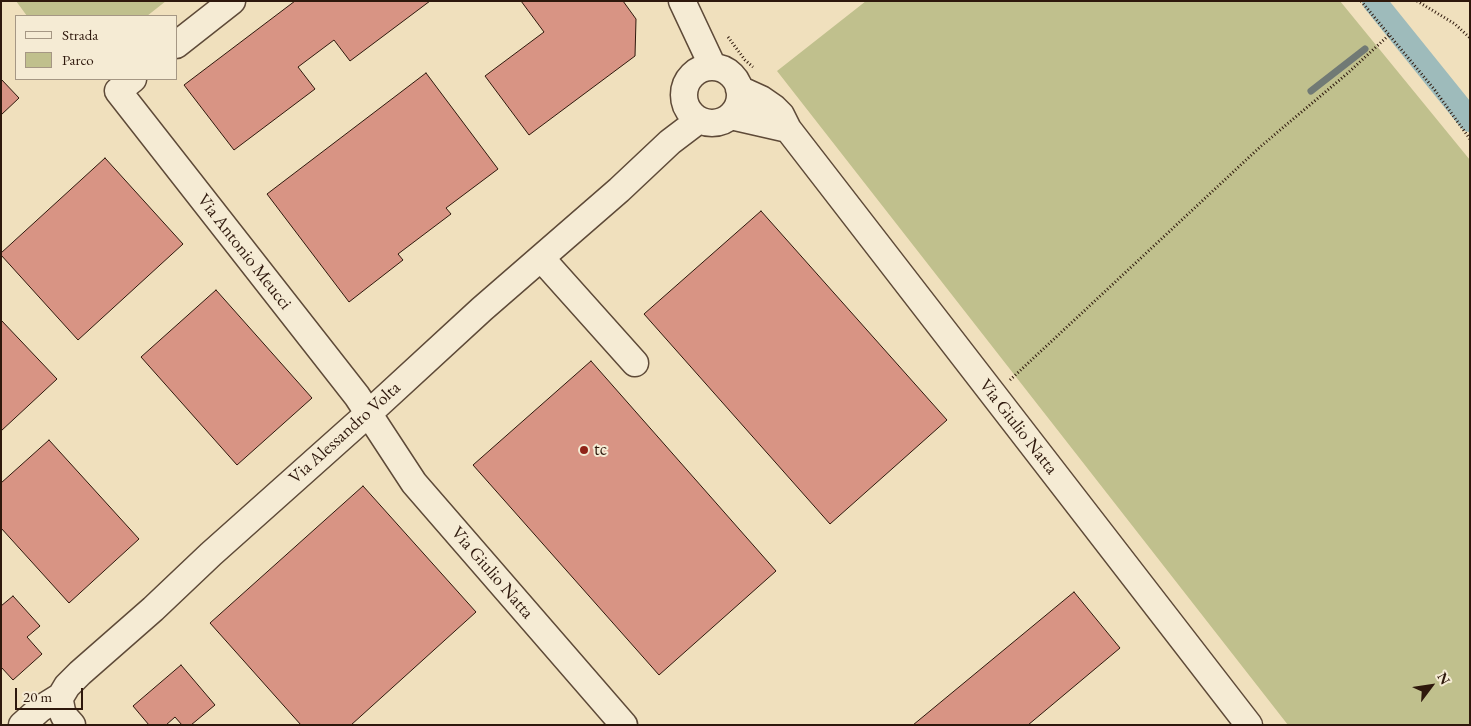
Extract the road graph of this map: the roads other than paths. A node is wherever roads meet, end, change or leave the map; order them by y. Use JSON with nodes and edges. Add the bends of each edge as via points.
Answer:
{"nodes":[{"id":1,"x":232,"y":1,"type":"edge"},
{"id":2,"x":686,"y":9,"type":"edge"},
{"id":3,"x":178,"y":43,"type":"edge"},
{"id":4,"x":706,"y":69,"type":"junction"},
{"id":5,"x":125,"y":85,"type":"edge"},
{"id":6,"x":739,"y":89,"type":"junction"},
{"id":7,"x":692,"y":110,"type":"junction"},
{"id":8,"x":731,"y":116,"type":"junction"},
{"id":9,"x":788,"y":129,"type":"junction"},
{"id":10,"x":541,"y":258,"type":"junction"},
{"id":11,"x":635,"y":363,"type":"dead end"},
{"id":12,"x":369,"y":413,"type":"junction"},
{"id":13,"x":61,"y":696,"type":"junction"},
{"id":14,"x":22,"y":725,"type":"edge"},
{"id":15,"x":72,"y":725,"type":"edge"},
{"id":16,"x":624,"y":725,"type":"edge"},
{"id":17,"x":1249,"y":725,"type":"edge"}],
"edges":[{"from":1,"to":3,"type":"street"},
{"from":2,"to":4,"type":"street"},
{"from":4,"to":6,"type":"street","via":[[726,71]]},
{"from":4,"to":7,"type":"street","via":[[690,78],[685,86],[683,95]]},
{"from":5,"to":12,"type":"street","name":"Via Antonio Meucci"},
{"from":6,"to":8,"type":"street","via":[[740,99]]},
{"from":6,"to":9,"type":"street","name":"Via Giulio Natta","via":[[774,108]]},
{"from":7,"to":8,"type":"street","via":[[711,124]]},
{"from":7,"to":10,"type":"street","name":"Via Alessandro Volta","via":[[670,142]]},
{"from":8,"to":9,"type":"street"},
{"from":9,"to":17,"type":"street","name":"Via Giulio Natta"},
{"from":10,"to":11,"type":"street"},
{"from":10,"to":12,"type":"street","name":"Via Alessandro Volta"},
{"from":12,"to":13,"type":"street","name":"Via Alessandro Volta","via":[[80,672]]},
{"from":12,"to":16,"type":"street","name":"Via Giulio Natta","via":[[414,483]]},
{"from":13,"to":14,"type":"street","name":"Via Alessandro Volta"},
{"from":13,"to":15,"type":"street","via":[[62,711]]}]}
